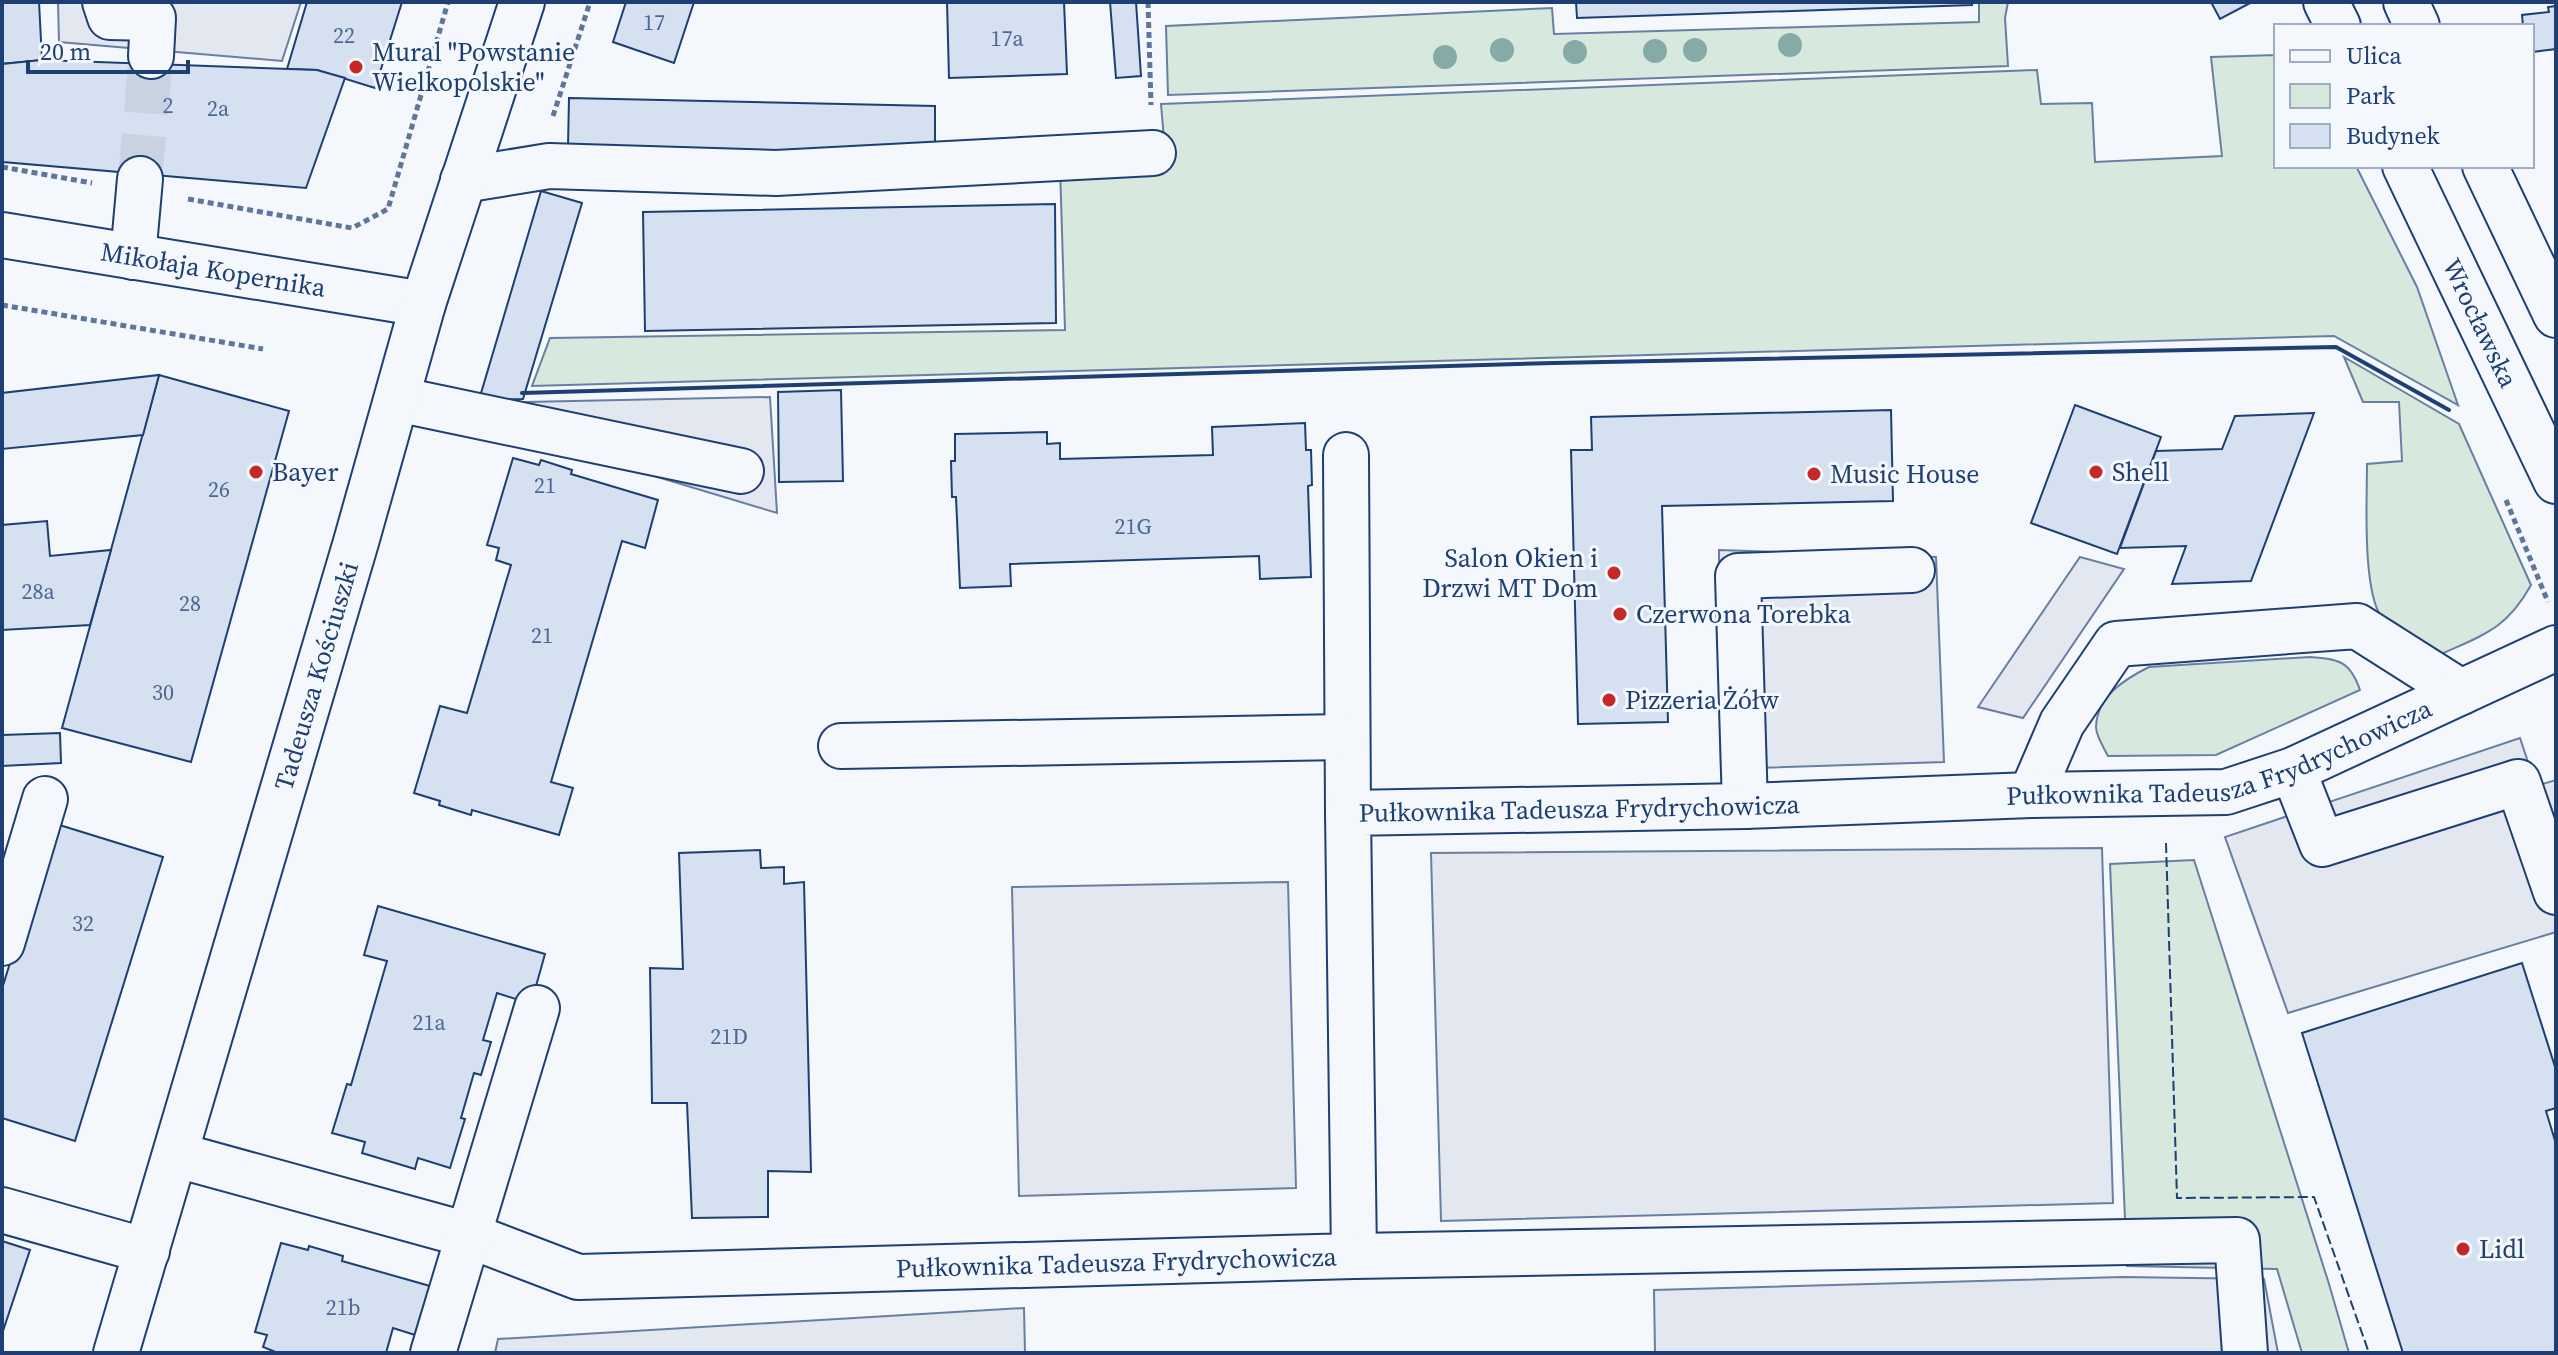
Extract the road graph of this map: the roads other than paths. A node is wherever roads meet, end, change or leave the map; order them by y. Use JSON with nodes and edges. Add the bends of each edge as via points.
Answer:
{"nodes":[{"id":1,"x":105,"y":2,"type":"edge"},
{"id":2,"x":522,"y":2,"type":"edge"},
{"id":3,"x":2326,"y":2,"type":"edge"},
{"id":4,"x":2406,"y":2,"type":"edge"},
{"id":5,"x":2337,"y":24,"type":"edge"},
{"id":6,"x":2416,"y":24,"type":"edge"},
{"id":7,"x":151,"y":56,"type":"tunnel mouth"},
{"id":8,"x":1153,"y":153,"type":"road end"},
{"id":9,"x":2406,"y":168,"type":"edge"},
{"id":10,"x":2486,"y":168,"type":"edge"},
{"id":11,"x":140,"y":179,"type":"tunnel mouth"},
{"id":12,"x":463,"y":180,"type":"junction"},
{"id":13,"x":2,"y":235,"type":"edge"},
{"id":14,"x":133,"y":257,"type":"junction"},
{"id":15,"x":423,"y":304,"type":"junction"},
{"id":16,"x":2556,"y":315,"type":"edge"},
{"id":17,"x":397,"y":399,"type":"junction"},
{"id":18,"x":1346,"y":455,"type":"dead end"},
{"id":19,"x":741,"y":471,"type":"dead end"},
{"id":20,"x":2556,"y":481,"type":"edge"},
{"id":21,"x":1912,"y":570,"type":"dead end"},
{"id":22,"x":2556,"y":648,"type":"edge"},
{"id":23,"x":2461,"y":692,"type":"junction"},
{"id":24,"x":1346,"y":737,"type":"junction"},
{"id":25,"x":841,"y":746,"type":"dead end"},
{"id":26,"x":2293,"y":770,"type":"junction"},
{"id":27,"x":2031,"y":795,"type":"junction"},
{"id":28,"x":45,"y":799,"type":"dead end"},
{"id":29,"x":1745,"y":806,"type":"junction"},
{"id":30,"x":1348,"y":813,"type":"junction"},
{"id":31,"x":2556,"y":892,"type":"edge"},
{"id":32,"x":2,"y":943,"type":"edge"},
{"id":33,"x":537,"y":1008,"type":"dead end"},
{"id":34,"x":177,"y":1155,"type":"junction"},
{"id":35,"x":2,"y":1210,"type":"edge"},
{"id":36,"x":468,"y":1235,"type":"junction"},
{"id":37,"x":147,"y":1251,"type":"junction"},
{"id":38,"x":1354,"y":1256,"type":"junction"},
{"id":39,"x":116,"y":1353,"type":"edge"},
{"id":40,"x":433,"y":1353,"type":"edge"},
{"id":41,"x":2245,"y":1353,"type":"edge"}],
"edges":[{"from":1,"to":7,"type":"street","via":[[110,17],[153,18]]},
{"from":2,"to":12,"type":"street","name":"Tadeusza Kościuszki"},
{"from":3,"to":5,"type":"street"},
{"from":4,"to":6,"type":"street"},
{"from":8,"to":12,"type":"street","via":[[776,173],[549,166]]},
{"from":9,"to":20,"type":"street","name":"Wrocławska"},
{"from":10,"to":16,"type":"street"},
{"from":11,"to":14,"type":"street"},
{"from":12,"to":15,"type":"street","name":"Tadeusza Kościuszki"},
{"from":13,"to":14,"type":"street","name":"Mikołaja Kopernika"},
{"from":14,"to":15,"type":"street","name":"Mikołaja Kopernika"},
{"from":15,"to":17,"type":"street","name":"Tadeusza Kościuszki"},
{"from":17,"to":19,"type":"street"},
{"from":17,"to":34,"type":"street","name":"Tadeusza Kościuszki"},
{"from":18,"to":24,"type":"street"},
{"from":21,"to":29,"type":"street","via":[[1738,576]]},
{"from":22,"to":23,"type":"street","name":"Pułkownika Tadeusza Frydrychowicza"},
{"from":23,"to":26,"type":"street","name":"Pułkownika Tadeusza Frydrychowicza"},
{"from":23,"to":27,"type":"street","via":[[2357,626],[2116,644],[2062,723]]},
{"from":24,"to":25,"type":"street"},
{"from":24,"to":30,"type":"street"},
{"from":26,"to":27,"type":"street","name":"Pułkownika Tadeusza Frydrychowicza","via":[[2226,792]]},
{"from":26,"to":31,"type":"street","via":[[2322,844],[2518,782]]},
{"from":27,"to":29,"type":"street","name":"Pułkownika Tadeusza Frydrychowicza"},
{"from":28,"to":32,"type":"street"},
{"from":29,"to":30,"type":"street","name":"Pułkownika Tadeusza Frydrychowicza"},
{"from":30,"to":38,"type":"street","name":"Pułkownika Tadeusza Frydrychowicza"},
{"from":33,"to":36,"type":"street"},
{"from":34,"to":36,"type":"street","name":"Pułkownika Tadeusza Frydrychowicza"},
{"from":34,"to":37,"type":"street","name":"Tadeusza Kościuszki"},
{"from":35,"to":37,"type":"street"},
{"from":36,"to":38,"type":"street","name":"Pułkownika Tadeusza Frydrychowicza","via":[[578,1277]]},
{"from":36,"to":40,"type":"street"},
{"from":37,"to":39,"type":"street","name":"Tadeusza Kościuszki"},
{"from":38,"to":41,"type":"street","via":[[2237,1240]]}]}
